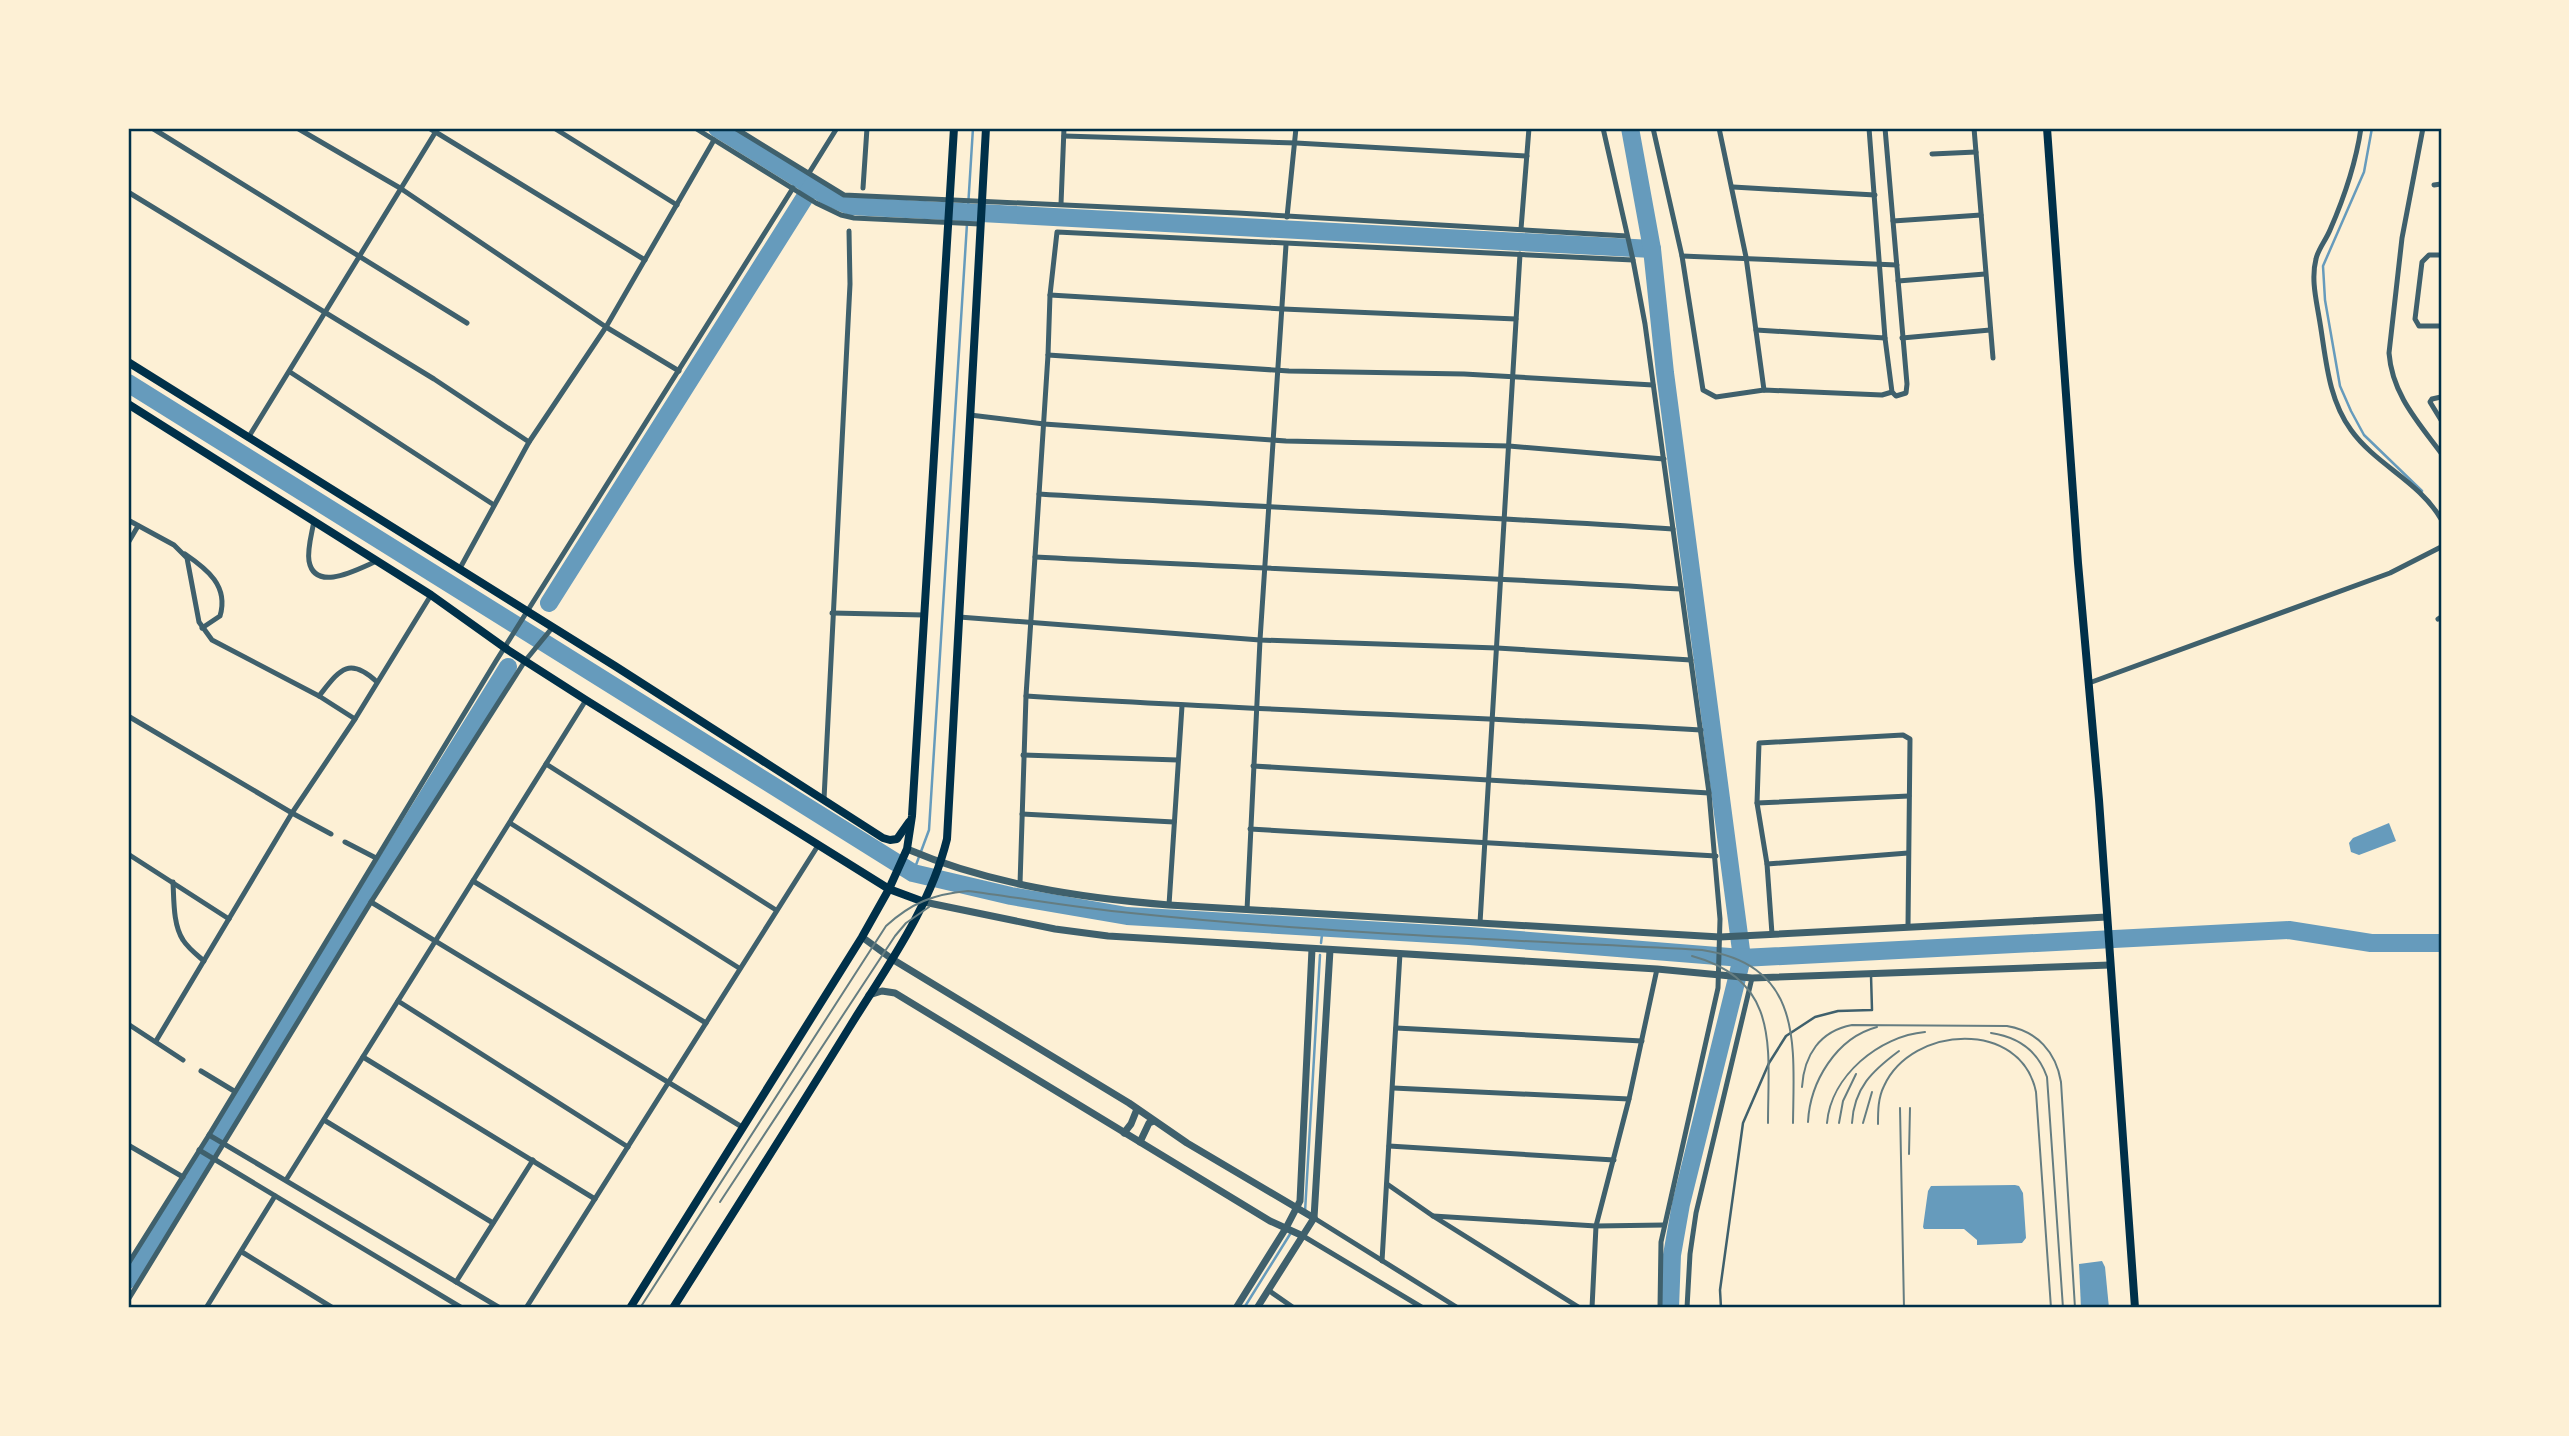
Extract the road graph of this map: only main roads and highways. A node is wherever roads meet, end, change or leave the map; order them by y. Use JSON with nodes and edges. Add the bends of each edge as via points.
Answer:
{"nodes":[{"id":1,"x":954,"y":128,"type":"edge"},
{"id":2,"x":986,"y":128,"type":"edge"},
{"id":3,"x":2047,"y":128,"type":"edge"},
{"id":4,"x":128,"y":362,"type":"edge"},
{"id":5,"x":128,"y":404,"type":"edge"},
{"id":6,"x":912,"y":816,"type":"junction"},
{"id":7,"x":889,"y":889,"type":"junction"},
{"id":8,"x":924,"y":902,"type":"junction"},
{"id":9,"x":630,"y":1308,"type":"edge"},
{"id":10,"x":673,"y":1308,"type":"edge"},
{"id":11,"x":2134,"y":1308,"type":"edge"}],
"edges":[{"from":1,"to":6,"type":"main road"},
{"from":2,"to":8,"type":"main road","via":[[947,839]]},
{"from":3,"to":11,"type":"main road"},
{"from":4,"to":6,"type":"main road","via":[[890,840],[897,839]]},
{"from":5,"to":7,"type":"main road","via":[[431,595],[586,701]]},
{"from":6,"to":7,"type":"main road","via":[[910,851]]},
{"from":7,"to":8,"type":"main road"},
{"from":7,"to":9,"type":"main road"},
{"from":8,"to":10,"type":"main road"}]}
